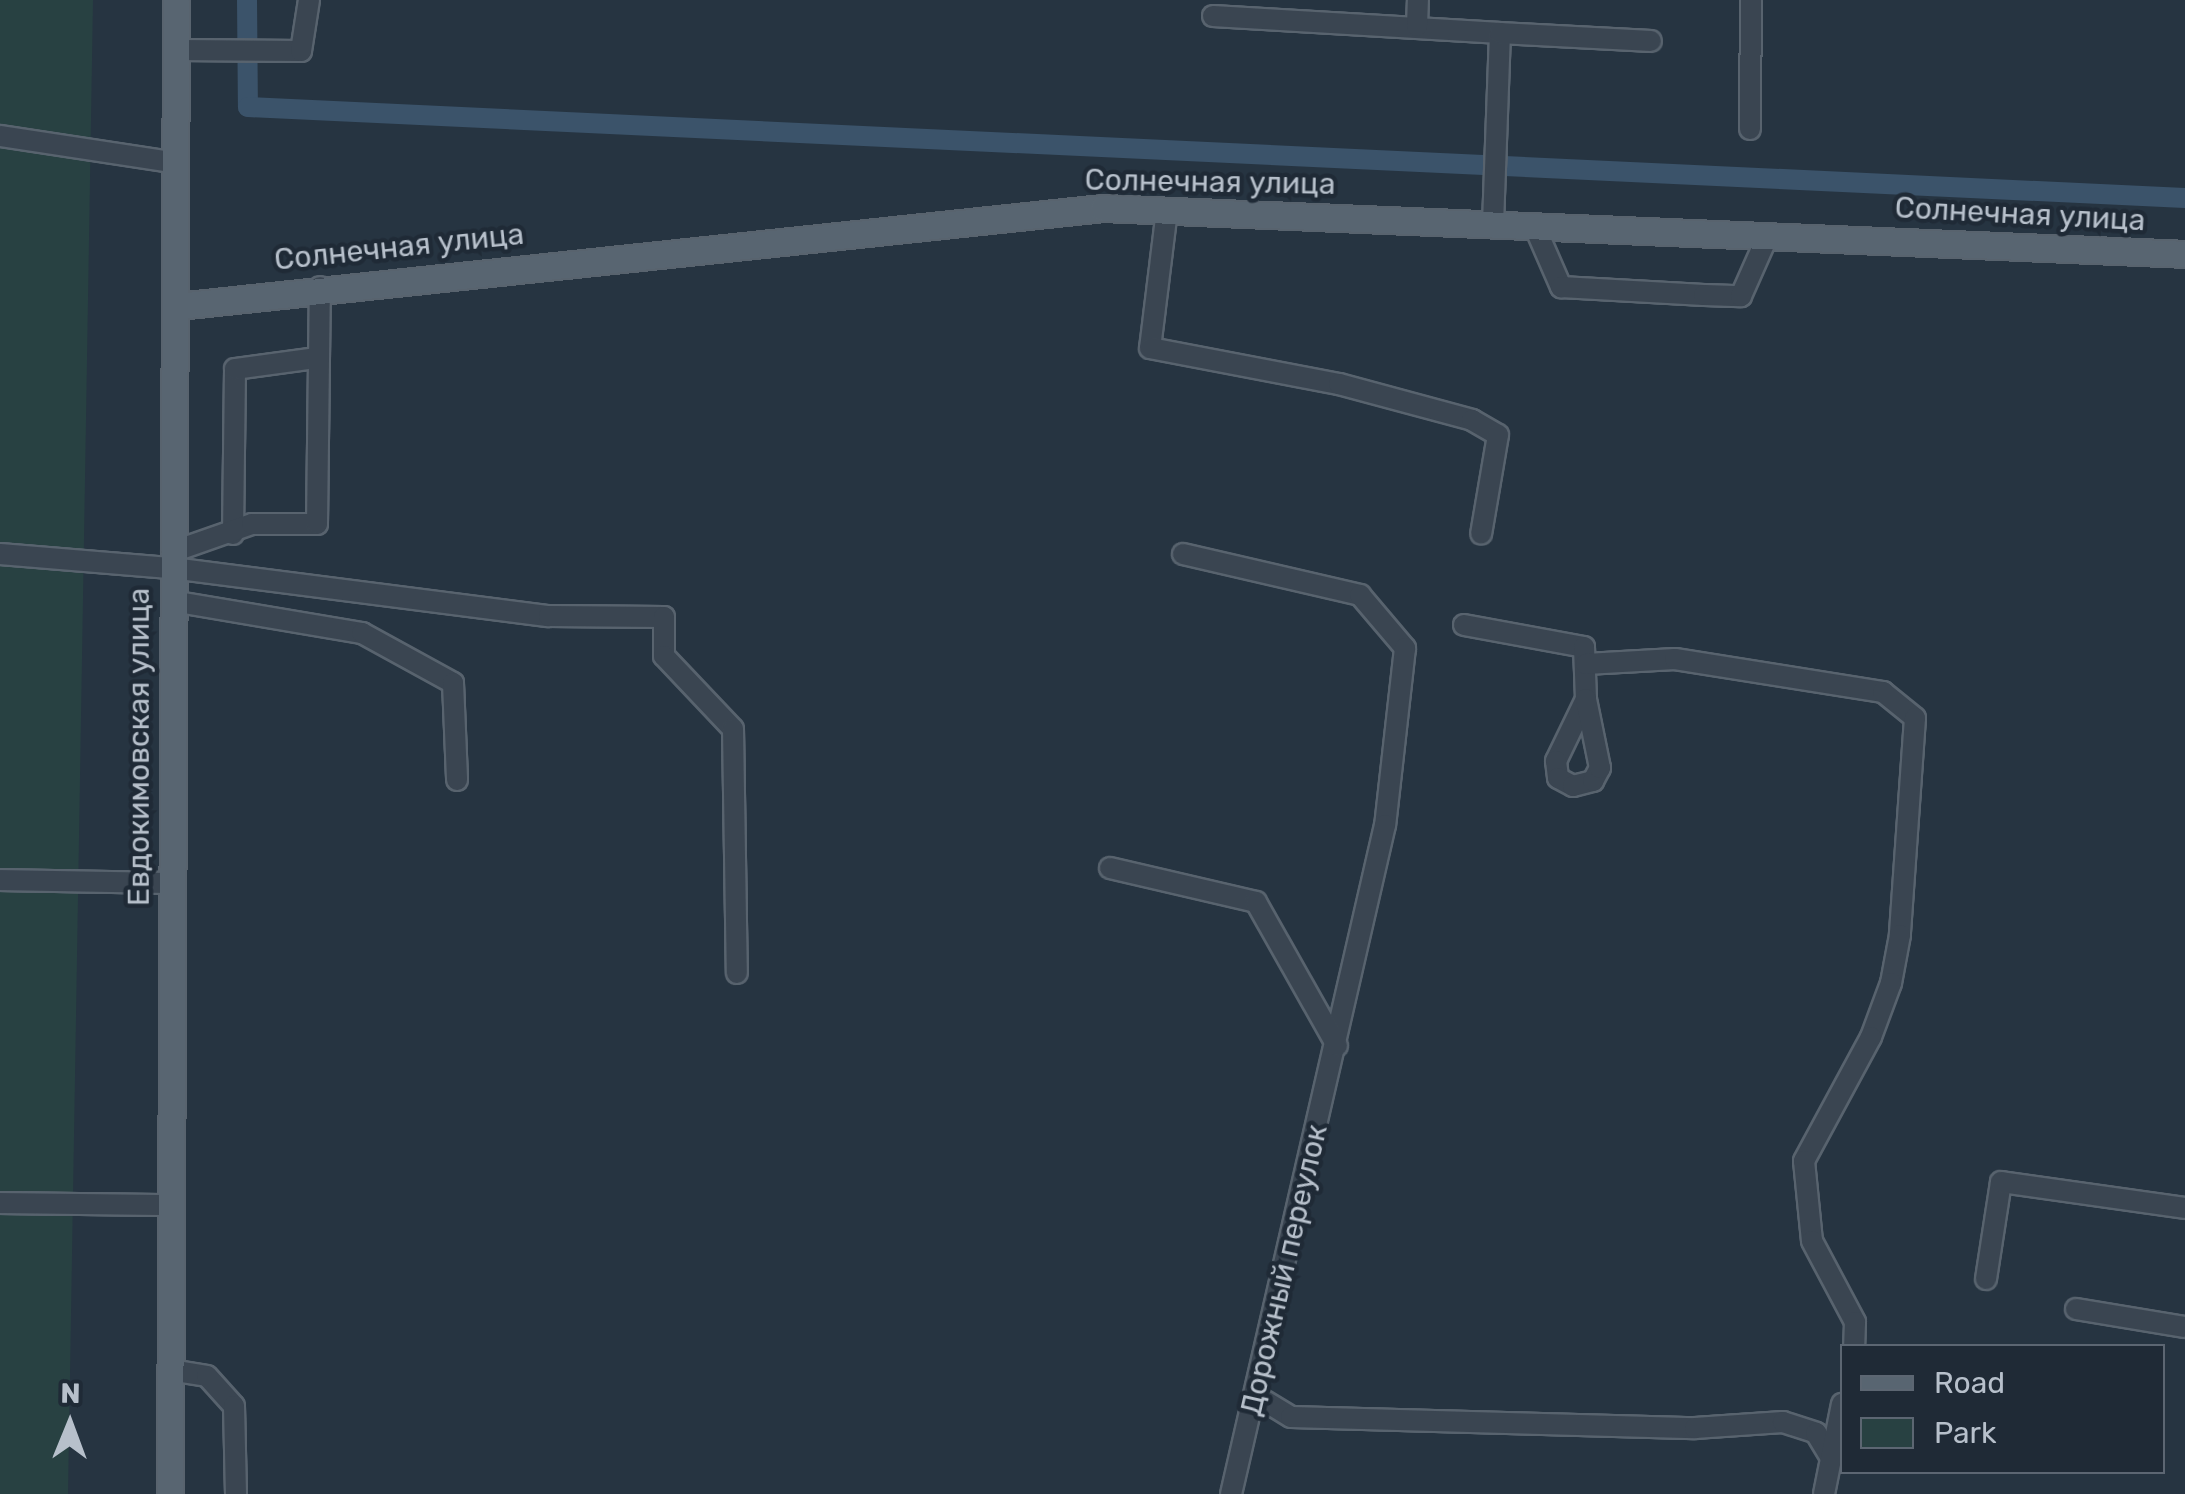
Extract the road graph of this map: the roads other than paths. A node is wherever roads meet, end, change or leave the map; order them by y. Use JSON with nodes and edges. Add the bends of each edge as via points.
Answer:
{"nodes":[{"id":1,"x":176,"y":0,"type":"edge"},
{"id":2,"x":309,"y":0,"type":"edge"},
{"id":3,"x":1418,"y":0,"type":"edge"},
{"id":4,"x":1751,"y":0,"type":"edge"},
{"id":5,"x":1214,"y":16,"type":"dead end"},
{"id":6,"x":1417,"y":26,"type":"junction"},
{"id":7,"x":1500,"y":33,"type":"junction"},
{"id":8,"x":1652,"y":40,"type":"dead end"},
{"id":9,"x":176,"y":50,"type":"junction"},
{"id":10,"x":1750,"y":129,"type":"dead end"},
{"id":11,"x":0,"y":136,"type":"edge"},
{"id":12,"x":172,"y":162,"type":"junction"},
{"id":13,"x":1167,"y":210,"type":"junction"},
{"id":14,"x":1494,"y":214,"type":"junction"},
{"id":15,"x":1534,"y":225,"type":"junction"},
{"id":16,"x":1768,"y":235,"type":"junction"},
{"id":17,"x":2185,"y":254,"type":"edge"},
{"id":18,"x":320,"y":287,"type":"junction"},
{"id":19,"x":178,"y":306,"type":"junction"},
{"id":20,"x":316,"y":358,"type":"junction"},
{"id":21,"x":232,"y":534,"type":"junction"},
{"id":22,"x":1481,"y":534,"type":"dead end"},
{"id":23,"x":0,"y":554,"type":"edge"},
{"id":24,"x":1183,"y":554,"type":"dead end"},
{"id":25,"x":172,"y":560,"type":"junction"},
{"id":26,"x":172,"y":601,"type":"junction"},
{"id":27,"x":1464,"y":625,"type":"dead end"},
{"id":28,"x":1586,"y":664,"type":"junction"},
{"id":29,"x":1586,"y":699,"type":"dead end"},
{"id":30,"x":457,"y":780,"type":"dead end"},
{"id":31,"x":1110,"y":868,"type":"dead end"},
{"id":32,"x":0,"y":880,"type":"edge"},
{"id":33,"x":172,"y":882,"type":"junction"},
{"id":34,"x":737,"y":973,"type":"dead end"},
{"id":35,"x":1337,"y":1046,"type":"junction"},
{"id":36,"x":0,"y":1203,"type":"edge"},
{"id":37,"x":171,"y":1205,"type":"junction"},
{"id":38,"x":2185,"y":1208,"type":"edge"},
{"id":39,"x":1986,"y":1278,"type":"dead end"},
{"id":40,"x":2076,"y":1309,"type":"dead end"},
{"id":41,"x":2185,"y":1326,"type":"edge"},
{"id":42,"x":1854,"y":1344,"type":"edge"},
{"id":43,"x":170,"y":1370,"type":"junction"},
{"id":44,"x":1255,"y":1395,"type":"junction"},
{"id":45,"x":1840,"y":1415,"type":"edge"},
{"id":46,"x":1832,"y":1458,"type":"junction"},
{"id":47,"x":170,"y":1494,"type":"edge"},
{"id":48,"x":236,"y":1494,"type":"edge"},
{"id":49,"x":1231,"y":1494,"type":"edge"},
{"id":50,"x":1824,"y":1494,"type":"edge"}],
"edges":[{"from":1,"to":9,"type":"main road","name":"Евдокимовская улица"},
{"from":2,"to":9,"type":"street","via":[[301,51]]},
{"from":3,"to":6,"type":"street"},
{"from":4,"to":10,"type":"street"},
{"from":5,"to":6,"type":"street"},
{"from":6,"to":7,"type":"street"},
{"from":7,"to":8,"type":"street"},
{"from":7,"to":14,"type":"street"},
{"from":9,"to":12,"type":"main road","name":"Евдокимовская улица"},
{"from":11,"to":12,"type":"street"},
{"from":12,"to":19,"type":"main road","name":"Евдокимовская улица"},
{"from":13,"to":14,"type":"main road","name":"Солнечная улица"},
{"from":13,"to":18,"type":"main road","name":"Солнечная улица","via":[[1103,208]]},
{"from":13,"to":22,"type":"street","via":[[1150,348],[1339,384],[1472,420],[1498,435]]},
{"from":14,"to":15,"type":"main road","name":"Солнечная улица"},
{"from":15,"to":16,"type":"main road","name":"Солнечная улица"},
{"from":15,"to":16,"type":"street","via":[[1561,288],[1740,296]]},
{"from":16,"to":17,"type":"main road","name":"Солнечная улица"},
{"from":18,"to":19,"type":"main road","name":"Солнечная улица"},
{"from":18,"to":20,"type":"street"},
{"from":19,"to":25,"type":"main road","name":"Евдокимовская улица"},
{"from":20,"to":21,"type":"street","via":[[235,369]]},
{"from":20,"to":21,"type":"street","via":[[317,524],[252,524]]},
{"from":21,"to":25,"type":"street"},
{"from":23,"to":25,"type":"street"},
{"from":24,"to":35,"type":"street","name":"Дорожный переулок","via":[[1360,595],[1404,648],[1385,825]]},
{"from":25,"to":26,"type":"main road","name":"Евдокимовская улица"},
{"from":25,"to":34,"type":"street","via":[[549,616],[664,617],[664,656],[732,728]]},
{"from":26,"to":30,"type":"street","via":[[362,633],[453,683]]},
{"from":26,"to":33,"type":"main road","name":"Евдокимовская улица"},
{"from":27,"to":28,"type":"street","via":[[1584,647]]},
{"from":28,"to":29,"type":"street"},
{"from":28,"to":42,"type":"street","via":[[1676,660],[1883,692],[1915,718],[1900,935],[1890,983],[1871,1038],[1804,1161],[1812,1241],[1855,1322]]},
{"from":31,"to":35,"type":"street","via":[[1256,902]]},
{"from":32,"to":33,"type":"street"},
{"from":33,"to":37,"type":"main road","name":"Евдокимовская улица"},
{"from":35,"to":44,"type":"street","name":"Дорожный переулок"},
{"from":36,"to":37,"type":"street"},
{"from":37,"to":43,"type":"main road","name":"Евдокимовская улица"},
{"from":38,"to":39,"type":"street","via":[[2001,1182]]},
{"from":40,"to":41,"type":"street"},
{"from":43,"to":47,"type":"main road","name":"Евдокимовская улица"},
{"from":43,"to":48,"type":"street","via":[[206,1376],[234,1406]]},
{"from":44,"to":46,"type":"street","via":[[1292,1416],[1696,1428],[1783,1422],[1816,1433]]},
{"from":44,"to":49,"type":"street","name":"Дорожный переулок"},
{"from":45,"to":46,"type":"street"},
{"from":46,"to":50,"type":"street"}]}
